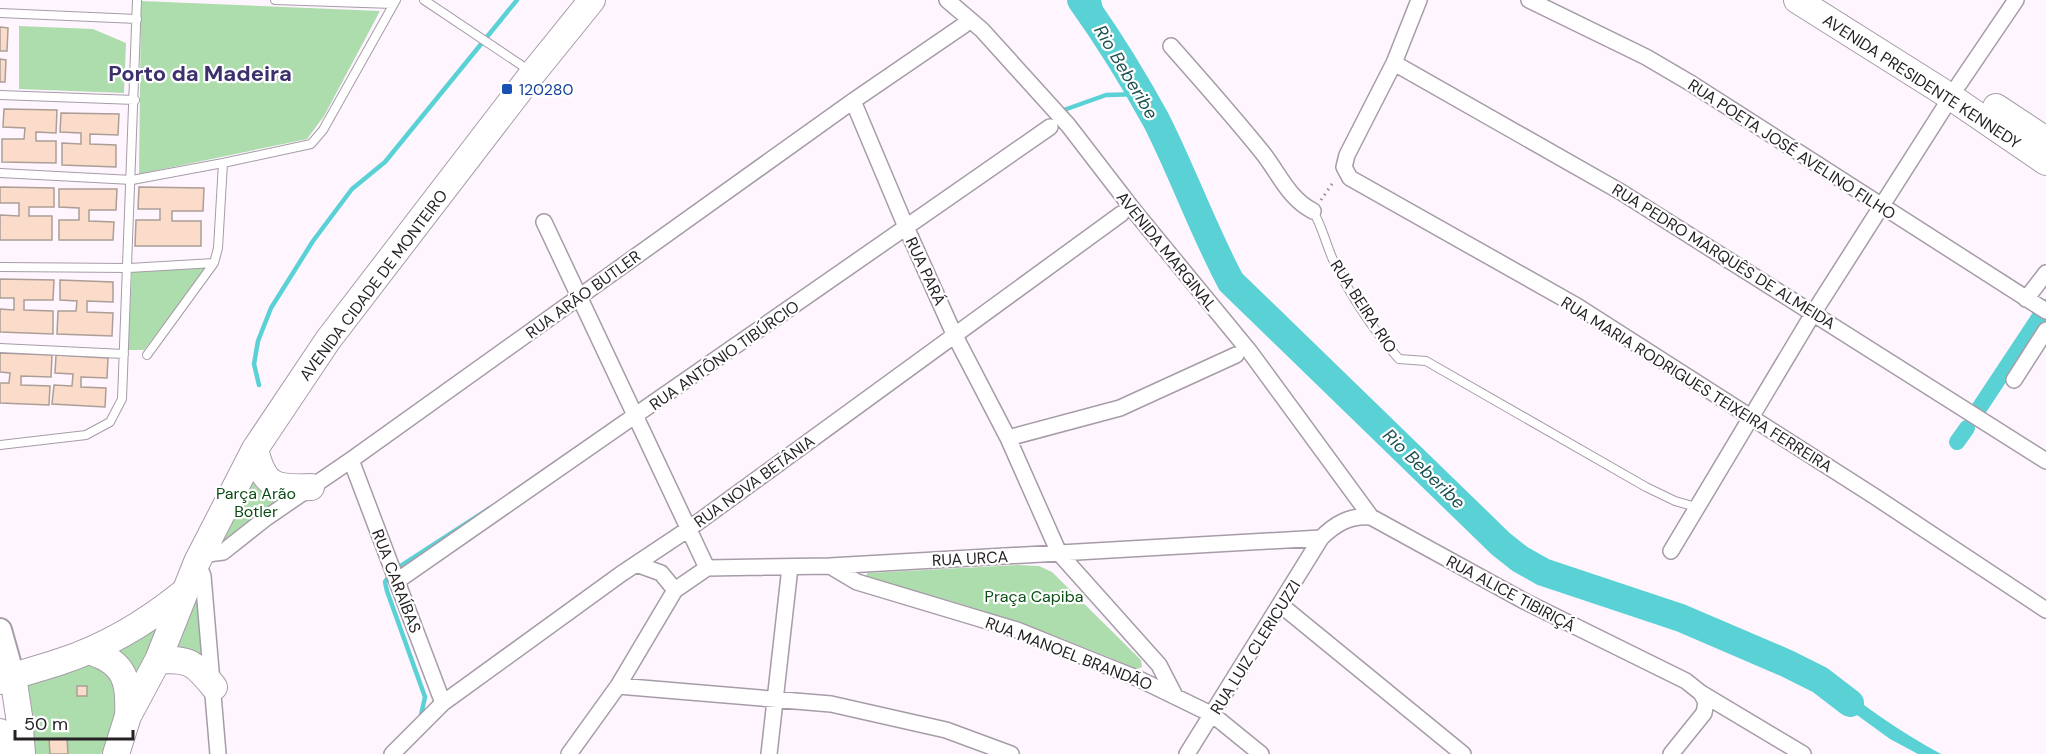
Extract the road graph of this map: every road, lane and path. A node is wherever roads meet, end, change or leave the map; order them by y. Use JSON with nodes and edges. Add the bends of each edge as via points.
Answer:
{"nodes":[{"id":1,"x":137,"y":0,"type":"edge"},
{"id":2,"x":275,"y":0,"type":"edge"},
{"id":3,"x":424,"y":0,"type":"edge"},
{"id":4,"x":592,"y":0,"type":"edge"},
{"id":5,"x":946,"y":0,"type":"edge"},
{"id":6,"x":1419,"y":0,"type":"edge"},
{"id":7,"x":1529,"y":0,"type":"edge"},
{"id":8,"x":1797,"y":0,"type":"edge"},
{"id":9,"x":1822,"y":0,"type":"edge"},
{"id":10,"x":2016,"y":0,"type":"edge"},
{"id":11,"x":329,"y":1,"type":"edge"},
{"id":12,"x":394,"y":2,"type":"edge"},
{"id":13,"x":0,"y":13,"type":"edge"},
{"id":14,"x":136,"y":19,"type":"junction"},
{"id":15,"x":964,"y":25,"type":"dead end"},
{"id":16,"x":1171,"y":46,"type":"dead end"},
{"id":17,"x":1394,"y":63,"type":"junction"},
{"id":18,"x":533,"y":73,"type":"junction"},
{"id":19,"x":1955,"y":91,"type":"junction"},
{"id":20,"x":0,"y":95,"type":"edge"},
{"id":21,"x":135,"y":100,"type":"junction"},
{"id":22,"x":853,"y":101,"type":"junction"},
{"id":23,"x":1050,"y":127,"type":"dead end"},
{"id":24,"x":2046,"y":140,"type":"edge"},
{"id":25,"x":2046,"y":162,"type":"edge"},
{"id":26,"x":223,"y":163,"type":"junction"},
{"id":27,"x":1344,"y":167,"type":"junction"},
{"id":28,"x":0,"y":173,"type":"edge"},
{"id":29,"x":132,"y":180,"type":"junction"},
{"id":30,"x":1881,"y":206,"type":"junction"},
{"id":31,"x":1313,"y":211,"type":"junction"},
{"id":32,"x":1121,"y":214,"type":"dead end"},
{"id":33,"x":903,"y":221,"type":"junction"},
{"id":34,"x":544,"y":222,"type":"dead end"},
{"id":35,"x":214,"y":263,"type":"junction"},
{"id":36,"x":0,"y":267,"type":"edge"},
{"id":37,"x":129,"y":268,"type":"junction"},
{"id":38,"x":2046,"y":273,"type":"edge"},
{"id":39,"x":578,"y":297,"type":"junction"},
{"id":40,"x":2036,"y":305,"type":"edge"},
{"id":41,"x":1815,"y":312,"type":"junction"},
{"id":42,"x":2046,"y":330,"type":"edge"},
{"id":43,"x":954,"y":334,"type":"junction"},
{"id":44,"x":0,"y":348,"type":"edge"},
{"id":45,"x":124,"y":354,"type":"junction"},
{"id":46,"x":147,"y":355,"type":"dead end"},
{"id":47,"x":1236,"y":355,"type":"dead end"},
{"id":48,"x":2014,"y":380,"type":"dead end"},
{"id":49,"x":634,"y":418,"type":"junction"},
{"id":50,"x":1749,"y":418,"type":"junction"},
{"id":51,"x":1008,"y":438,"type":"junction"},
{"id":52,"x":0,"y":445,"type":"edge"},
{"id":53,"x":255,"y":449,"type":"junction"},
{"id":54,"x":351,"y":460,"type":"junction"},
{"id":55,"x":2046,"y":461,"type":"edge"},
{"id":56,"x":311,"y":487,"type":"junction"},
{"id":57,"x":1696,"y":507,"type":"junction"},
{"id":58,"x":1371,"y":517,"type":"junction"},
{"id":59,"x":690,"y":528,"type":"junction"},
{"id":60,"x":1321,"y":538,"type":"junction"},
{"id":61,"x":1671,"y":551,"type":"dead end"},
{"id":62,"x":1059,"y":553,"type":"junction"},
{"id":63,"x":199,"y":559,"type":"junction"},
{"id":64,"x":636,"y":564,"type":"junction"},
{"id":65,"x":830,"y":566,"type":"junction"},
{"id":66,"x":790,"y":567,"type":"junction"},
{"id":67,"x":706,"y":568,"type":"junction"},
{"id":68,"x":397,"y":581,"type":"junction"},
{"id":69,"x":186,"y":590,"type":"junction"},
{"id":70,"x":675,"y":590,"type":"junction"},
{"id":71,"x":1282,"y":606,"type":"junction"},
{"id":72,"x":2046,"y":610,"type":"edge"},
{"id":73,"x":0,"y":630,"type":"edge"},
{"id":74,"x":89,"y":651,"type":"junction"},
{"id":75,"x":158,"y":660,"type":"junction"},
{"id":76,"x":6,"y":679,"type":"edge"},
{"id":77,"x":618,"y":686,"type":"junction"},
{"id":78,"x":213,"y":687,"type":"junction"},
{"id":79,"x":1701,"y":693,"type":"junction"},
{"id":80,"x":1175,"y":696,"type":"junction"},
{"id":81,"x":775,"y":698,"type":"junction"},
{"id":82,"x":443,"y":703,"type":"junction"},
{"id":83,"x":1213,"y":715,"type":"junction"},
{"id":84,"x":128,"y":716,"type":"junction"},
{"id":85,"x":0,"y":732,"type":"edge"},
{"id":86,"x":3,"y":754,"type":"edge"},
{"id":87,"x":22,"y":754,"type":"edge"},
{"id":88,"x":116,"y":754,"type":"edge"},
{"id":89,"x":218,"y":754,"type":"edge"},
{"id":90,"x":392,"y":754,"type":"edge"},
{"id":91,"x":569,"y":754,"type":"edge"},
{"id":92,"x":769,"y":754,"type":"edge"},
{"id":93,"x":1011,"y":754,"type":"edge"},
{"id":94,"x":1187,"y":754,"type":"edge"},
{"id":95,"x":1261,"y":754,"type":"edge"},
{"id":96,"x":1463,"y":754,"type":"edge"},
{"id":97,"x":1671,"y":754,"type":"edge"},
{"id":98,"x":1803,"y":754,"type":"edge"}],
"edges":[{"from":1,"to":14,"type":"lane"},
{"from":2,"to":11,"type":"lane"},
{"from":3,"to":18,"type":"lane"},
{"from":4,"to":18,"type":"main road","name":"AVENIDA CIDADE DE MONTEIRO"},
{"from":5,"to":58,"type":"street","name":"AVENIDA MARGINAL","via":[[982,30],[1068,125],[1250,352]]},
{"from":6,"to":17,"type":"street"},
{"from":7,"to":30,"type":"street","name":"RUA POETA JOSÉ AVELINO FILHO","via":[[1646,57]]},
{"from":8,"to":19,"type":"main road","name":"AVENIDA PRESIDENTE KENNEDY"},
{"from":9,"to":19,"type":"main road","name":"AVENIDA PRESIDENTE KENNEDY"},
{"from":10,"to":19,"type":"street"},
{"from":11,"to":12,"type":"lane"},
{"from":12,"to":26,"type":"lane","via":[[323,130],[311,144]]},
{"from":13,"to":14,"type":"lane"},
{"from":14,"to":21,"type":"lane"},
{"from":15,"to":22,"type":"street","name":"RUA ARÃO BUTLER"},
{"from":16,"to":31,"type":"street","name":"RUA BEIRA RIO","via":[[1265,155],[1285,187]]},
{"from":17,"to":27,"type":"street"},
{"from":17,"to":41,"type":"street","name":"RUA PEDRO MARQUÊS DE ALMEIDA","via":[[1621,192]]},
{"from":18,"to":53,"type":"main road","name":"AVENIDA CIDADE DE MONTEIRO","via":[[328,340]]},
{"from":19,"to":24,"type":"main road","name":"AVENIDA PRESIDENTE KENNEDY"},
{"from":19,"to":25,"type":"main road","name":"AVENIDA PRESIDENTE KENNEDY"},
{"from":19,"to":30,"type":"street"},
{"from":20,"to":21,"type":"lane"},
{"from":21,"to":29,"type":"lane"},
{"from":22,"to":33,"type":"street","name":"RUA PARÁ"},
{"from":22,"to":39,"type":"street","name":"RUA ARÃO BUTLER"},
{"from":23,"to":33,"type":"street","name":"RUA ANTÔNIO TIBÚRCIO"},
{"from":26,"to":29,"type":"lane"},
{"from":26,"to":35,"type":"lane"},
{"from":27,"to":31,"type":"path"},
{"from":27,"to":50,"type":"street","name":"RUA MARIA RODRIGUES TEIXEIRA FERREIRA","via":[[1350,178],[1577,306]]},
{"from":28,"to":29,"type":"lane"},
{"from":29,"to":37,"type":"lane"},
{"from":30,"to":40,"type":"street","name":"RUA POETA JOSÉ AVELINO FILHO"},
{"from":30,"to":41,"type":"street"},
{"from":31,"to":57,"type":"lane","name":"RUA BEIRA RIO","via":[[1339,271],[1399,359],[1426,361],[1646,487]]},
{"from":32,"to":43,"type":"street","name":"RUA NOVA BETÂNIA"},
{"from":33,"to":43,"type":"street","name":"RUA PARÁ"},
{"from":33,"to":49,"type":"street","name":"RUA ANTÔNIO TIBÚRCIO"},
{"from":34,"to":39,"type":"street"},
{"from":35,"to":37,"type":"lane"},
{"from":35,"to":46,"type":"lane"},
{"from":36,"to":37,"type":"lane"},
{"from":37,"to":45,"type":"lane"},
{"from":38,"to":40,"type":"street"},
{"from":39,"to":49,"type":"street"},
{"from":39,"to":54,"type":"street","name":"RUA ARÃO BUTLER"},
{"from":41,"to":50,"type":"street"},
{"from":41,"to":55,"type":"street","name":"RUA PEDRO MARQUÊS DE ALMEIDA"},
{"from":42,"to":48,"type":"street"},
{"from":43,"to":51,"type":"street","name":"RUA PARÁ"},
{"from":43,"to":59,"type":"street","name":"RUA NOVA BETÂNIA"},
{"from":44,"to":45,"type":"lane"},
{"from":45,"to":52,"type":"lane","via":[[122,399],[110,422],[86,435]]},
{"from":47,"to":51,"type":"street","via":[[1120,408]]},
{"from":49,"to":59,"type":"street"},
{"from":49,"to":68,"type":"street","name":"RUA ANTÔNIO TIBÚRCIO"},
{"from":50,"to":57,"type":"street"},
{"from":50,"to":72,"type":"street","name":"RUA MARIA RODRIGUES TEIXEIRA FERREIRA"},
{"from":51,"to":62,"type":"street","name":"RUA PARÁ"},
{"from":53,"to":56,"type":"main road","via":[[262,474],[271,483],[282,488]]},
{"from":53,"to":63,"type":"main road","name":"AVENIDA CIDADE DE MONTEIRO"},
{"from":54,"to":56,"type":"street","name":"RUA ARÃO BUTLER"},
{"from":54,"to":68,"type":"street","name":"RUA CARAÍBAS"},
{"from":56,"to":63,"type":"street","name":"RUA ARÃO BUTLER","via":[[223,552]]},
{"from":57,"to":61,"type":"street"},
{"from":58,"to":60,"type":"street","via":[[1341,522]]},
{"from":58,"to":79,"type":"street","name":"RUA ALICE TIBIRIÇÁ","via":[[1545,612],[1686,681]]},
{"from":59,"to":64,"type":"street","name":"RUA NOVA BETÂNIA"},
{"from":59,"to":67,"type":"street"},
{"from":60,"to":62,"type":"street","name":"RUA URCA"},
{"from":60,"to":71,"type":"street","name":"RUA LUIZ CLERICUZZI"},
{"from":62,"to":65,"type":"street","name":"RUA URCA"},
{"from":62,"to":80,"type":"street","name":"RUA PARÁ","via":[[1159,665]]},
{"from":63,"to":69,"type":"main road","name":"AVENIDA CIDADE DE MONTEIRO"},
{"from":63,"to":78,"type":"street"},
{"from":64,"to":70,"type":"street","via":[[661,573]]},
{"from":64,"to":82,"type":"street","name":"RUA NOVA BETÂNIA"},
{"from":65,"to":66,"type":"street","name":"RUA URCA"},
{"from":65,"to":80,"type":"street","name":"RUA MANOEL BRANDÃO","via":[[857,582],[1017,630]]},
{"from":66,"to":67,"type":"street","name":"RUA URCA"},
{"from":66,"to":81,"type":"street"},
{"from":67,"to":70,"type":"street"},
{"from":68,"to":82,"type":"street","name":"RUA CARAÍBAS"},
{"from":69,"to":74,"type":"main road","name":"AVENIDA CIDADE DE MONTEIRO","via":[[151,620]]},
{"from":69,"to":75,"type":"main road","name":"AVENIDA CIDADE DE MONTEIRO"},
{"from":70,"to":77,"type":"street"},
{"from":71,"to":83,"type":"street","name":"RUA LUIZ CLERICUZZI"},
{"from":71,"to":96,"type":"street"},
{"from":73,"to":76,"type":"main road"},
{"from":74,"to":76,"type":"main road","name":"AVENIDA CIDADE DE MONTEIRO"},
{"from":74,"to":84,"type":"main road","via":[[106,656],[122,671],[129,694]]},
{"from":75,"to":78,"type":"main road","via":[[186,660]]},
{"from":75,"to":84,"type":"main road","name":"AVENIDA CIDADE DE MONTEIRO"},
{"from":76,"to":87,"type":"main road","via":[[19,716]]},
{"from":77,"to":81,"type":"street"},
{"from":77,"to":91,"type":"street"},
{"from":78,"to":89,"type":"street"},
{"from":79,"to":97,"type":"street","via":[[1706,698],[1704,713]]},
{"from":79,"to":98,"type":"street"},
{"from":80,"to":83,"type":"street","name":"RUA MANOEL BRANDÃO"},
{"from":81,"to":92,"type":"street"},
{"from":81,"to":93,"type":"street","via":[[831,704],[946,730]]},
{"from":82,"to":90,"type":"street","name":"RUA NOVA BETÂNIA"},
{"from":83,"to":94,"type":"street","name":"RUA LUIZ CLERICUZZI"},
{"from":83,"to":95,"type":"street","name":"RUA MANOEL BRANDÃO"},
{"from":84,"to":88,"type":"main road","name":"AVENIDA CIDADE DE MONTEIRO"},
{"from":85,"to":86,"type":"main road"}]}
